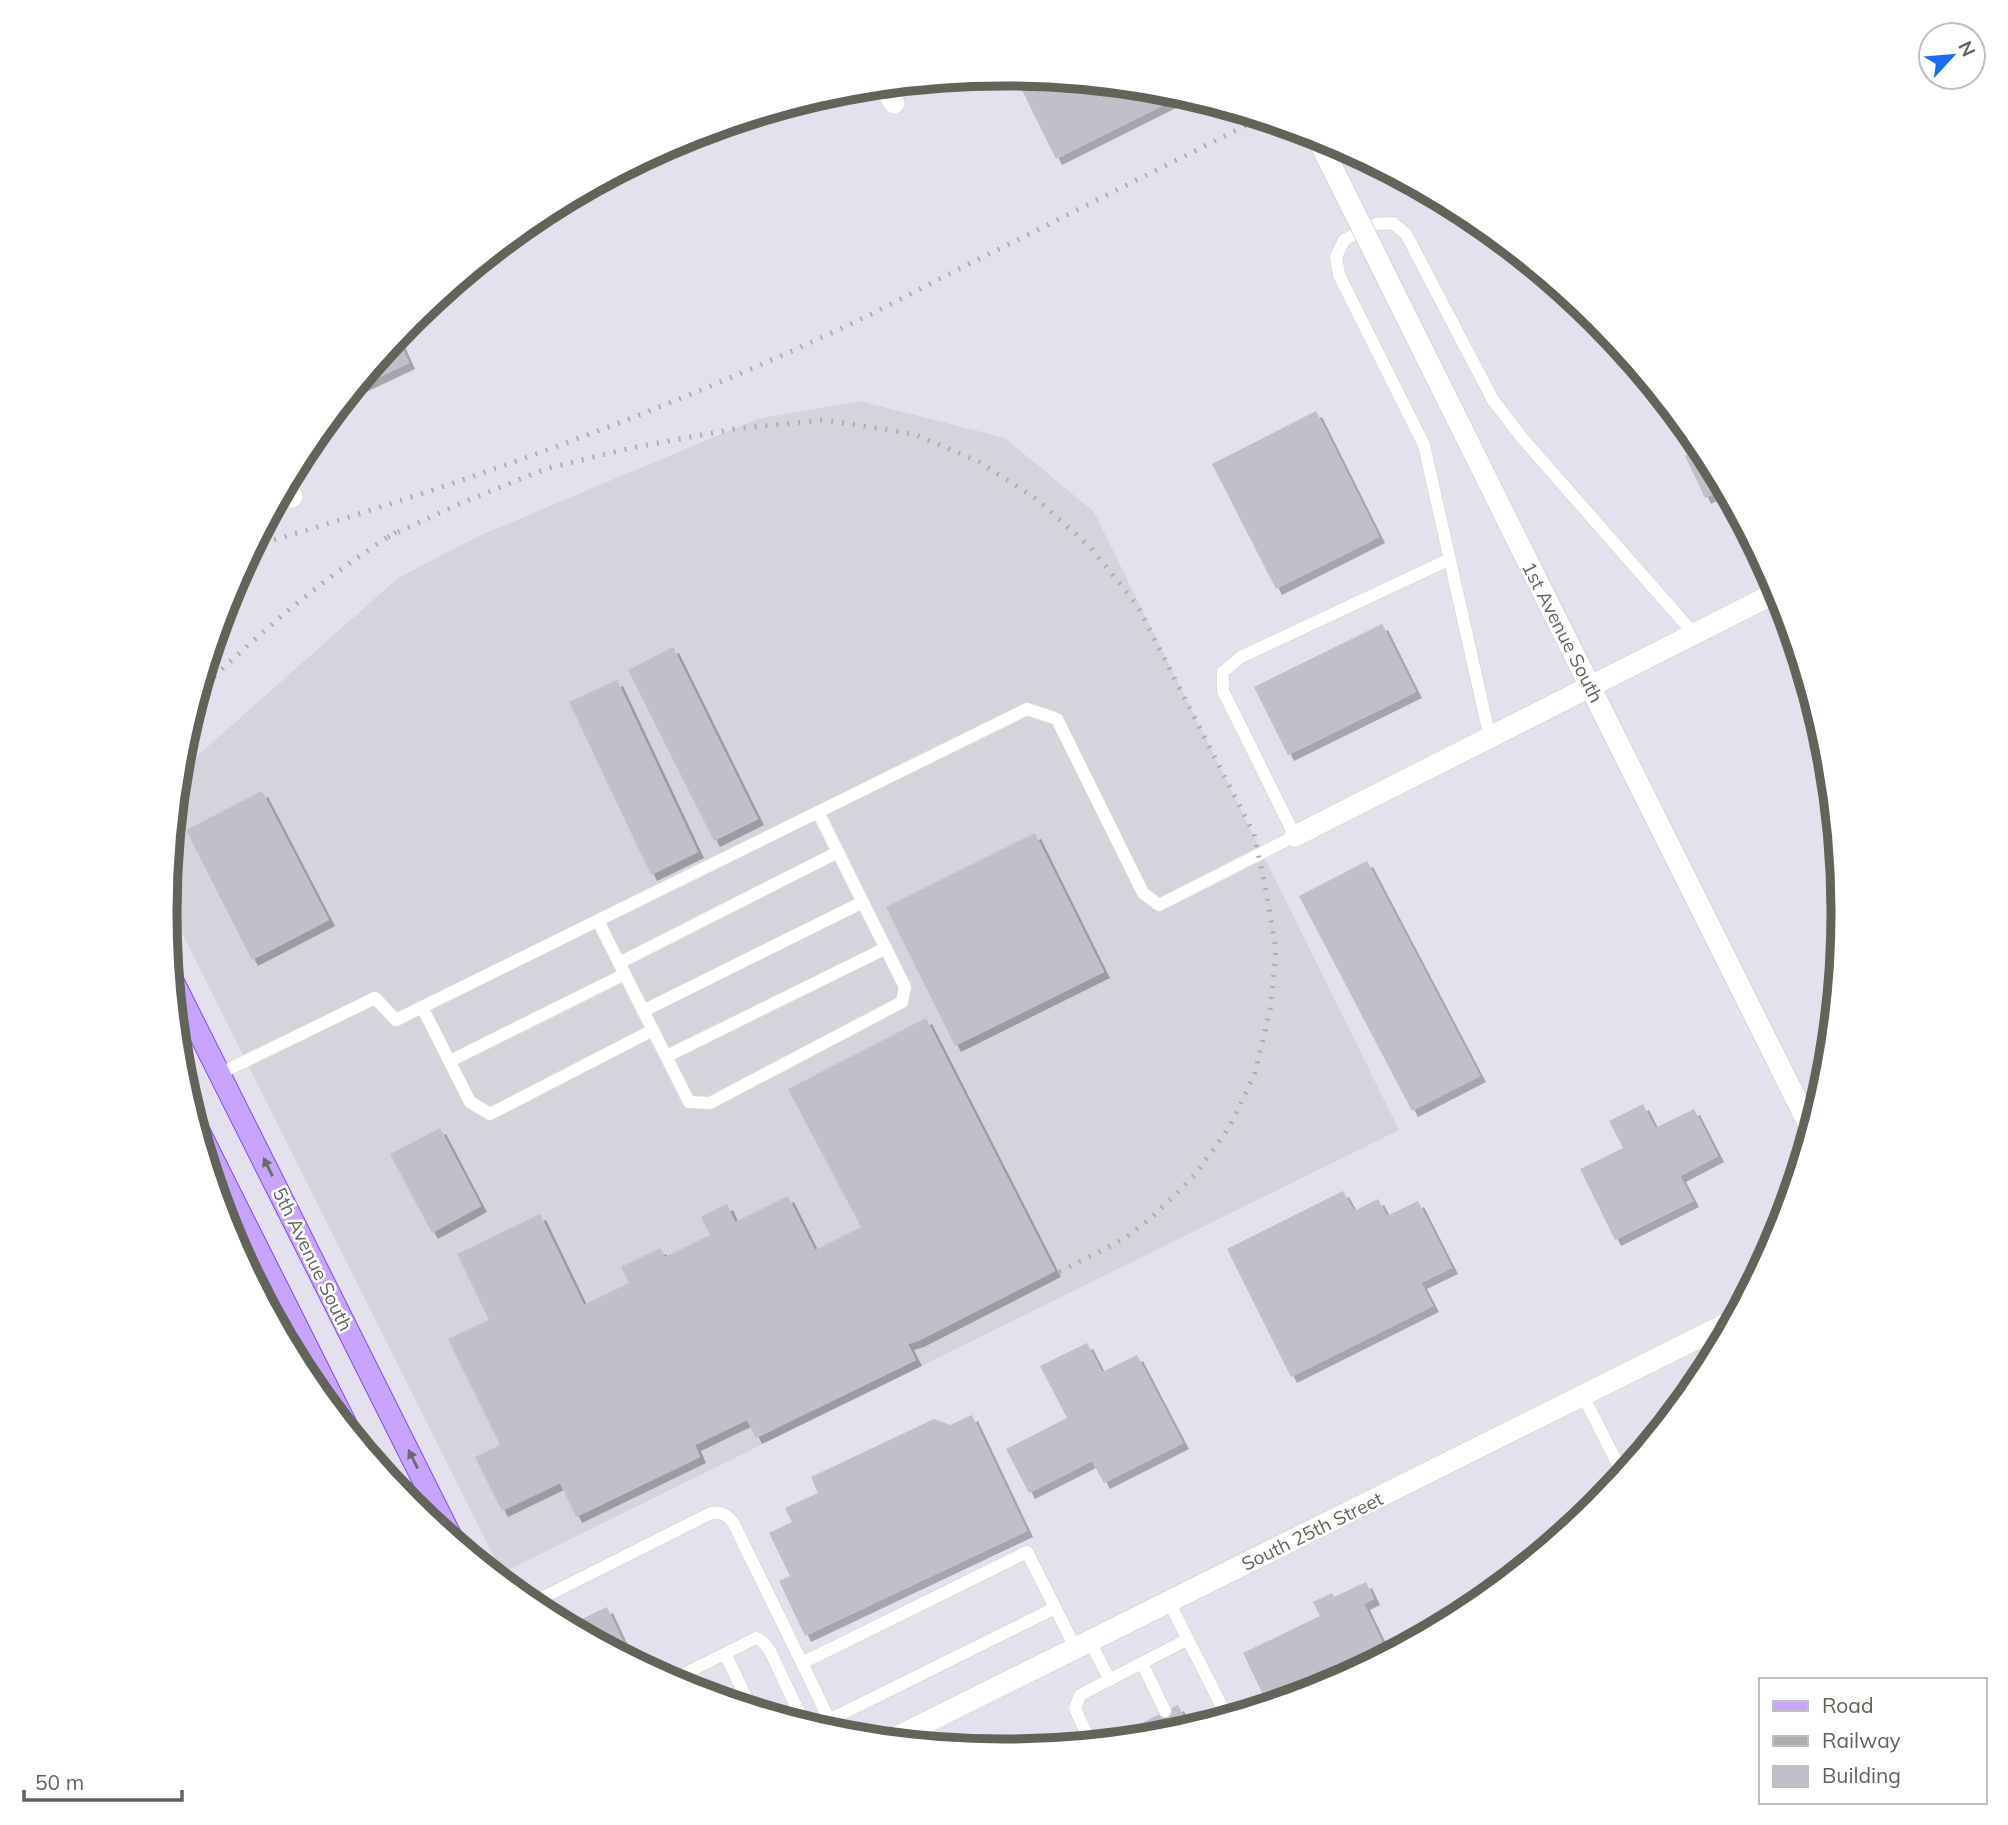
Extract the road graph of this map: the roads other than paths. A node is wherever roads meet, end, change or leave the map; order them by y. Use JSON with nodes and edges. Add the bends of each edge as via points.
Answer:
{"nodes":[{"id":1,"x":1324,"y":151,"type":"edge"},
{"id":2,"x":1448,"y":560,"type":"junction"},
{"id":3,"x":1768,"y":596,"type":"edge"},
{"id":4,"x":1694,"y":634,"type":"junction"},
{"id":5,"x":1591,"y":687,"type":"junction"},
{"id":6,"x":1490,"y":738,"type":"junction"},
{"id":7,"x":818,"y":812,"type":"junction"},
{"id":8,"x":1294,"y":836,"type":"junction"},
{"id":9,"x":838,"y":852,"type":"junction"},
{"id":10,"x":863,"y":902,"type":"junction"},
{"id":11,"x":598,"y":921,"type":"junction"},
{"id":12,"x":886,"y":948,"type":"junction"},
{"id":13,"x":622,"y":969,"type":"junction"},
{"id":14,"x":182,"y":998,"type":"edge"},
{"id":15,"x":422,"y":1007,"type":"junction"},
{"id":16,"x":643,"y":1011,"type":"junction"},
{"id":17,"x":653,"y":1030,"type":"junction"},
{"id":18,"x":667,"y":1056,"type":"junction"},
{"id":19,"x":450,"y":1061,"type":"junction"},
{"id":20,"x":221,"y":1073,"type":"junction"},
{"id":21,"x":1805,"y":1117,"type":"edge"},
{"id":22,"x":223,"y":1184,"type":"edge"},
{"id":23,"x":1719,"y":1328,"type":"edge"},
{"id":24,"x":290,"y":1329,"type":"edge"},
{"id":25,"x":1583,"y":1396,"type":"junction"},
{"id":26,"x":1619,"y":1466,"type":"edge"},
{"id":27,"x":442,"y":1519,"type":"edge"},
{"id":28,"x":542,"y":1598,"type":"edge"},
{"id":29,"x":1169,"y":1602,"type":"junction"},
{"id":30,"x":1055,"y":1608,"type":"junction"},
{"id":31,"x":1188,"y":1639,"type":"junction"},
{"id":32,"x":1083,"y":1645,"type":"junction"},
{"id":33,"x":725,"y":1654,"type":"junction"},
{"id":34,"x":802,"y":1663,"type":"junction"},
{"id":35,"x":1142,"y":1663,"type":"junction"},
{"id":36,"x":684,"y":1674,"type":"edge"},
{"id":37,"x":1110,"y":1680,"type":"junction"},
{"id":38,"x":746,"y":1698,"type":"edge"},
{"id":39,"x":1223,"y":1709,"type":"edge"},
{"id":40,"x":1165,"y":1711,"type":"dead end"},
{"id":41,"x":799,"y":1713,"type":"edge"},
{"id":42,"x":829,"y":1720,"type":"joint"},
{"id":43,"x":905,"y":1733,"type":"edge"},
{"id":44,"x":1087,"y":1734,"type":"edge"}],
"edges":[{"from":1,"to":5,"type":"street","name":"1st Avenue South","bridge":true},
{"from":2,"to":4,"type":"lane","via":[[1423,445],[1339,275],[1336,257],[1344,240],[1376,225],[1393,223],[1406,234],[1493,400]]},
{"from":2,"to":6,"type":"lane"},
{"from":2,"to":8,"type":"lane","via":[[1241,657],[1223,672],[1223,691]]},
{"from":3,"to":4,"type":"street"},
{"from":4,"to":5,"type":"street"},
{"from":5,"to":6,"type":"street"},
{"from":5,"to":21,"type":"street","name":"1st Avenue South"},
{"from":6,"to":8,"type":"street"},
{"from":7,"to":8,"type":"lane","via":[[1027,709],[1057,719],[1143,893],[1159,905]]},
{"from":7,"to":9,"type":"lane"},
{"from":7,"to":11,"type":"lane"},
{"from":9,"to":10,"type":"lane"},
{"from":9,"to":13,"type":"lane"},
{"from":10,"to":12,"type":"lane"},
{"from":10,"to":16,"type":"lane"},
{"from":11,"to":13,"type":"lane"},
{"from":11,"to":15,"type":"lane"},
{"from":12,"to":18,"type":"lane"},
{"from":12,"to":18,"type":"lane","via":[[905,987],[902,1002],[710,1103],[690,1102]]},
{"from":13,"to":16,"type":"lane"},
{"from":13,"to":19,"type":"lane"},
{"from":14,"to":20,"type":"main road","name":"5th Avenue South"},
{"from":15,"to":19,"type":"lane"},
{"from":15,"to":20,"type":"lane","via":[[396,1020],[375,998]]},
{"from":16,"to":17,"type":"lane"},
{"from":17,"to":18,"type":"lane"},
{"from":17,"to":19,"type":"lane","via":[[490,1114],[470,1102]]},
{"from":27,"to":20,"type":"main road","name":"5th Avenue South","one_way":true},
{"from":22,"to":24,"type":"main road"},
{"from":23,"to":25,"type":"street","name":"South 25th Street"},
{"from":25,"to":26,"type":"lane"},
{"from":25,"to":29,"type":"street","name":"South 25th Street"},
{"from":28,"to":34,"type":"lane","via":[[720,1512],[734,1524]]},
{"from":29,"to":31,"type":"lane"},
{"from":29,"to":32,"type":"street","name":"South 25th Street"},
{"from":30,"to":32,"type":"lane"},
{"from":30,"to":34,"type":"lane","via":[[1027,1552]]},
{"from":30,"to":42,"type":"lane"},
{"from":31,"to":35,"type":"lane"},
{"from":31,"to":39,"type":"lane"},
{"from":32,"to":37,"type":"lane"},
{"from":32,"to":43,"type":"street","name":"South 25th Street"},
{"from":33,"to":36,"type":"lane"},
{"from":33,"to":38,"type":"lane"},
{"from":33,"to":41,"type":"lane","via":[[756,1638],[762,1641]]},
{"from":34,"to":42,"type":"lane"},
{"from":35,"to":37,"type":"lane"},
{"from":35,"to":40,"type":"lane"},
{"from":37,"to":44,"type":"lane","via":[[1080,1695],[1075,1709]]}]}
